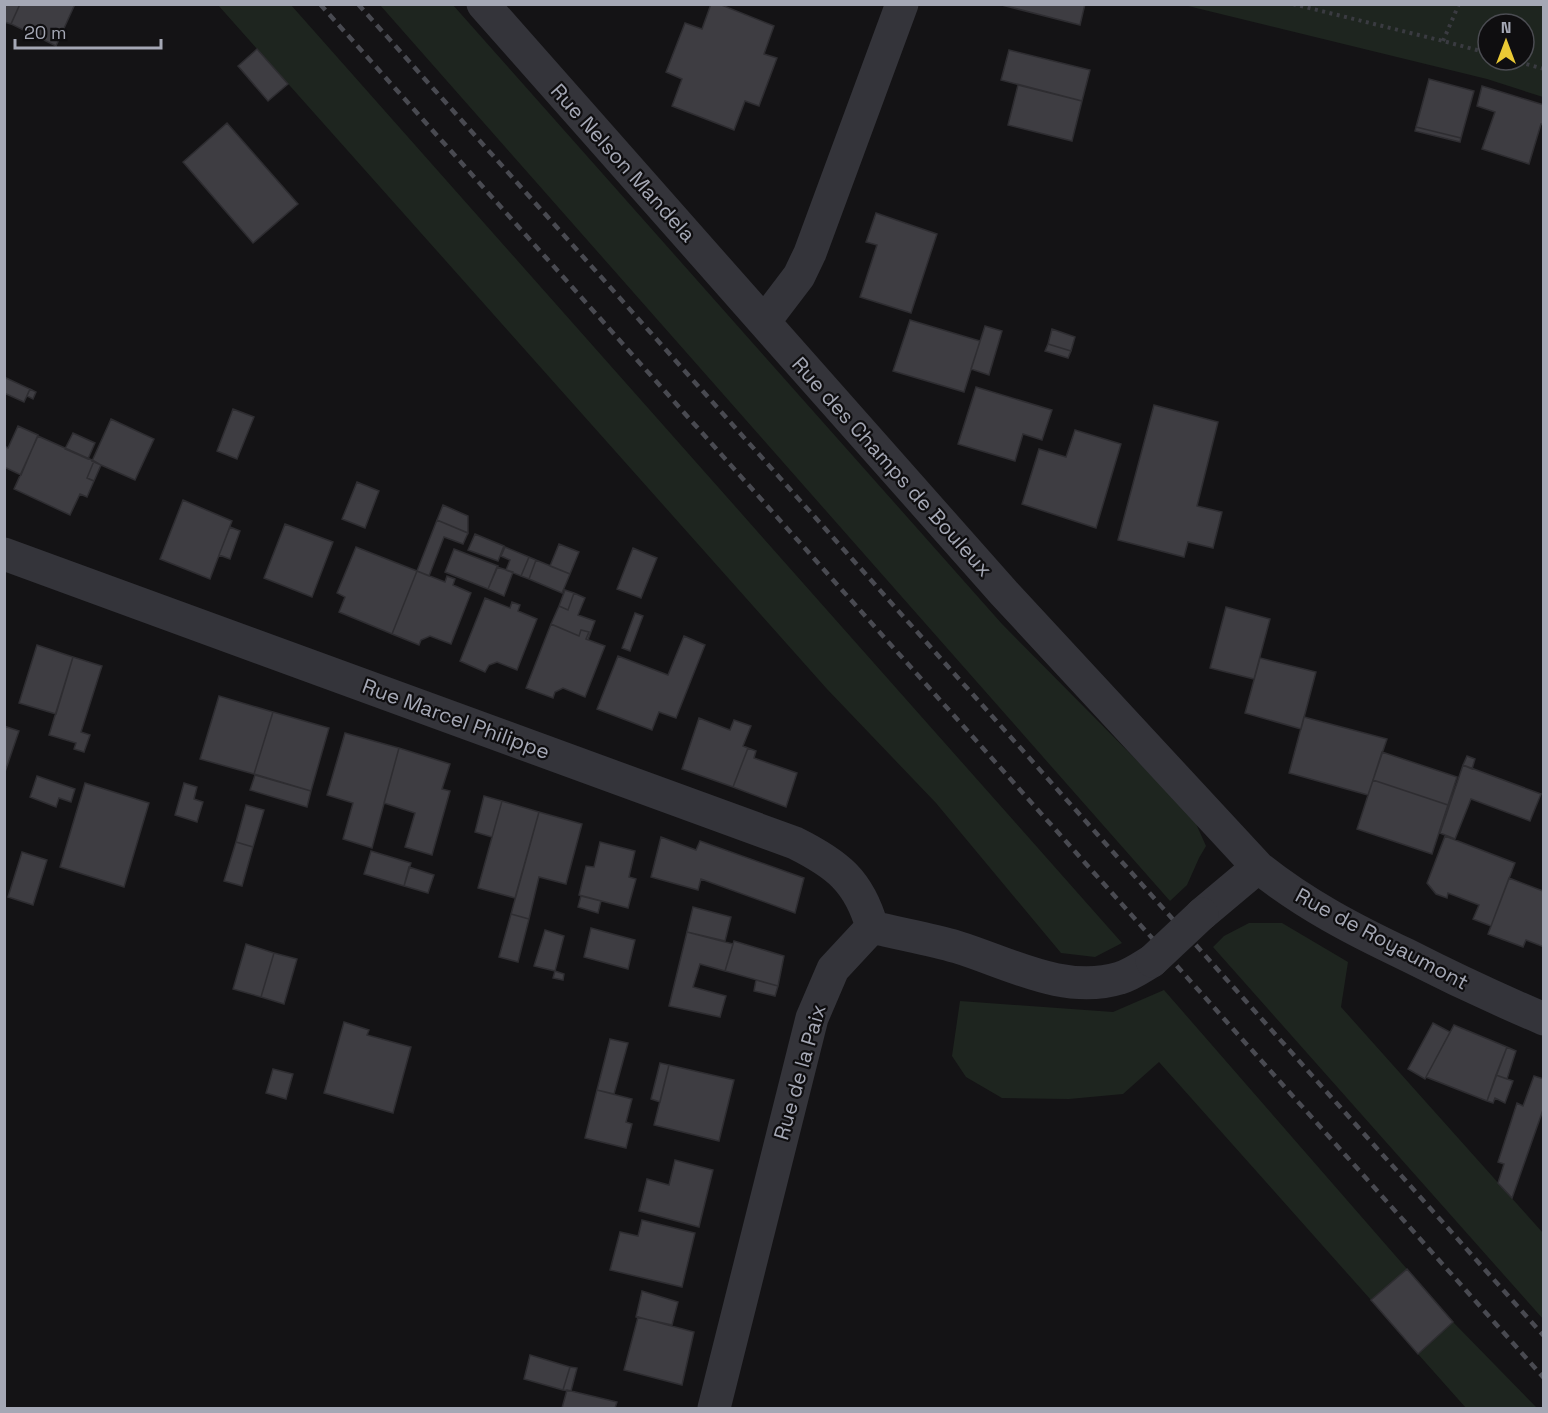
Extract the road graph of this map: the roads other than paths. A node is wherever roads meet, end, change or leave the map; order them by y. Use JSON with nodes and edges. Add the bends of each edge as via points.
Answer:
{"nodes":[{"id":1,"x":483,"y":4,"type":"edge"},
{"id":2,"x":902,"y":4,"type":"edge"},
{"id":3,"x":764,"y":322,"type":"junction"},
{"id":4,"x":4,"y":554,"type":"edge"},
{"id":5,"x":1258,"y":867,"type":"junction"},
{"id":6,"x":872,"y":927,"type":"junction"},
{"id":7,"x":1544,"y":1019,"type":"edge"},
{"id":8,"x":714,"y":1408,"type":"edge"}],
"edges":[{"from":1,"to":3,"type":"street","name":"Rue Nelson Mandela"},
{"from":2,"to":3,"type":"street","via":[[810,253],[799,276]]},
{"from":3,"to":5,"type":"street","name":"Rue des Champs de Bouleux","via":[[1004,593]]},
{"from":4,"to":6,"type":"street","name":"Rue Marcel Philippe","via":[[795,843],[835,866],[853,885]]},
{"from":5,"to":6,"type":"street","bridge":true,"via":[[1152,961],[1123,978],[1105,982],[1060,980],[956,947]]},
{"from":5,"to":7,"type":"street","name":"Rue de Royaumont","via":[[1343,923]]},
{"from":6,"to":8,"type":"street","name":"Rue de la Paix","via":[[833,969],[812,1018]]}]}
